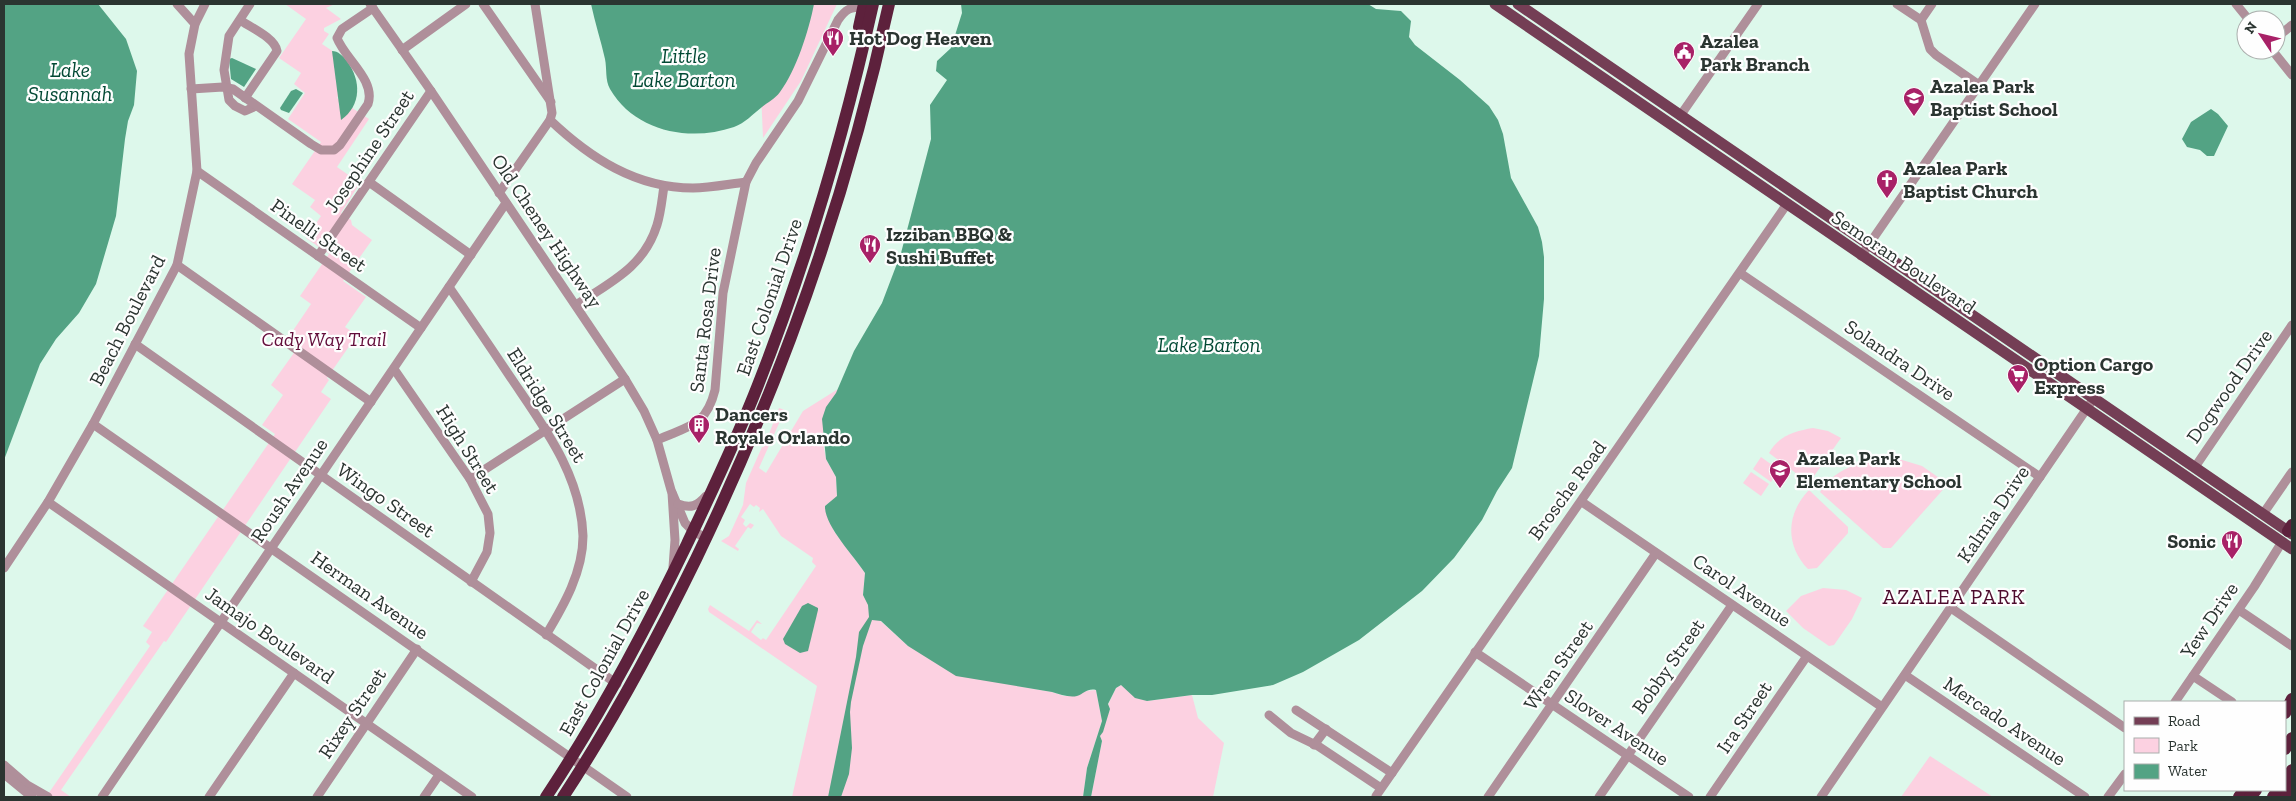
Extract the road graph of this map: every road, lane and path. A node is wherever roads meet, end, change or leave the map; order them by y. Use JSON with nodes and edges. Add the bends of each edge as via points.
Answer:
{"nodes":[{"id":1,"x":177,"y":4,"type":"edge"},
{"id":2,"x":205,"y":4,"type":"edge"},
{"id":3,"x":250,"y":4,"type":"edge"},
{"id":4,"x":466,"y":4,"type":"edge"},
{"id":5,"x":483,"y":4,"type":"edge"},
{"id":6,"x":535,"y":4,"type":"edge"},
{"id":7,"x":889,"y":4,"type":"edge"},
{"id":8,"x":1495,"y":4,"type":"edge"},
{"id":9,"x":1518,"y":4,"type":"edge"},
{"id":10,"x":1897,"y":4,"type":"edge"},
{"id":11,"x":1932,"y":4,"type":"edge"},
{"id":12,"x":2035,"y":4,"type":"edge"},
{"id":13,"x":867,"y":5,"type":"edge"},
{"id":14,"x":1755,"y":5,"type":"edge"},
{"id":15,"x":372,"y":6,"type":"edge"},
{"id":16,"x":240,"y":20,"type":"junction"},
{"id":17,"x":1921,"y":20,"type":"junction"},
{"id":18,"x":195,"y":24,"type":"junction"},
{"id":19,"x":402,"y":50,"type":"junction"},
{"id":20,"x":2280,"y":60,"type":"edge"},
{"id":21,"x":2292,"y":75,"type":"edge"},
{"id":22,"x":1979,"y":85,"type":"junction"},
{"id":23,"x":227,"y":88,"type":"junction"},
{"id":24,"x":191,"y":89,"type":"junction"},
{"id":25,"x":431,"y":91,"type":"junction"},
{"id":26,"x":245,"y":98,"type":"junction"},
{"id":27,"x":552,"y":105,"type":"junction"},
{"id":28,"x":256,"y":106,"type":"junction"},
{"id":29,"x":1648,"y":109,"type":"junction"},
{"id":30,"x":1680,"y":116,"type":"junction"},
{"id":31,"x":550,"y":120,"type":"junction"},
{"id":32,"x":1677,"y":129,"type":"junction"},
{"id":33,"x":1707,"y":134,"type":"junction"},
{"id":34,"x":197,"y":171,"type":"junction"},
{"id":35,"x":369,"y":182,"type":"junction"},
{"id":36,"x":746,"y":182,"type":"junction"},
{"id":37,"x":664,"y":186,"type":"junction"},
{"id":38,"x":826,"y":187,"type":"junction"},
{"id":39,"x":499,"y":193,"type":"junction"},
{"id":40,"x":506,"y":203,"type":"junction"},
{"id":41,"x":1787,"y":204,"type":"junction"},
{"id":42,"x":1869,"y":244,"type":"junction"},
{"id":43,"x":470,"y":255,"type":"junction"},
{"id":44,"x":318,"y":256,"type":"junction"},
{"id":45,"x":1861,"y":256,"type":"junction"},
{"id":46,"x":177,"y":265,"type":"junction"},
{"id":47,"x":1740,"y":273,"type":"junction"},
{"id":48,"x":796,"y":282,"type":"junction"},
{"id":49,"x":449,"y":287,"type":"junction"},
{"id":50,"x":810,"y":288,"type":"junction"},
{"id":51,"x":576,"y":305,"type":"junction"},
{"id":52,"x":800,"y":318,"type":"junction"},
{"id":53,"x":2292,"y":325,"type":"edge"},
{"id":54,"x":421,"y":328,"type":"junction"},
{"id":55,"x":135,"y":344,"type":"junction"},
{"id":56,"x":394,"y":369,"type":"junction"},
{"id":57,"x":625,"y":379,"type":"junction"},
{"id":58,"x":2094,"y":398,"type":"junction"},
{"id":59,"x":371,"y":402,"type":"junction"},
{"id":60,"x":2086,"y":409,"type":"junction"},
{"id":61,"x":93,"y":424,"type":"junction"},
{"id":62,"x":547,"y":431,"type":"junction"},
{"id":63,"x":657,"y":440,"type":"junction"},
{"id":64,"x":2194,"y":466,"type":"junction"},
{"id":65,"x":2292,"y":472,"type":"edge"},
{"id":66,"x":320,"y":476,"type":"junction"},
{"id":67,"x":2040,"y":477,"type":"junction"},
{"id":68,"x":470,"y":479,"type":"junction"},
{"id":69,"x":714,"y":489,"type":"junction"},
{"id":70,"x":671,"y":490,"type":"junction"},
{"id":71,"x":48,"y":502,"type":"junction"},
{"id":72,"x":1582,"y":502,"type":"junction"},
{"id":73,"x":678,"y":504,"type":"junction"},
{"id":74,"x":2263,"y":514,"type":"junction"},
{"id":75,"x":674,"y":529,"type":"junction"},
{"id":76,"x":2289,"y":533,"type":"edge"},
{"id":77,"x":691,"y":536,"type":"junction"},
{"id":78,"x":704,"y":542,"type":"junction"},
{"id":79,"x":272,"y":548,"type":"junction"},
{"id":80,"x":2292,"y":549,"type":"edge"},
{"id":81,"x":1656,"y":553,"type":"junction"},
{"id":82,"x":4,"y":568,"type":"edge"},
{"id":83,"x":673,"y":573,"type":"junction"},
{"id":84,"x":471,"y":582,"type":"junction"},
{"id":85,"x":1732,"y":605,"type":"junction"},
{"id":86,"x":1951,"y":608,"type":"junction"},
{"id":87,"x":2239,"y":610,"type":"junction"},
{"id":88,"x":220,"y":622,"type":"junction"},
{"id":89,"x":546,"y":635,"type":"junction"},
{"id":90,"x":2292,"y":646,"type":"edge"},
{"id":91,"x":417,"y":649,"type":"junction"},
{"id":92,"x":1475,"y":652,"type":"junction"},
{"id":93,"x":1807,"y":656,"type":"junction"},
{"id":94,"x":294,"y":673,"type":"junction"},
{"id":95,"x":1905,"y":675,"type":"junction"},
{"id":96,"x":2193,"y":676,"type":"junction"},
{"id":97,"x":617,"y":684,"type":"junction"},
{"id":98,"x":2292,"y":699,"type":"edge"},
{"id":99,"x":2176,"y":701,"type":"edge"},
{"id":100,"x":2230,"y":701,"type":"edge"},
{"id":101,"x":1552,"y":704,"type":"junction"},
{"id":102,"x":1882,"y":707,"type":"junction"},
{"id":103,"x":1296,"y":710,"type":"dead end"},
{"id":104,"x":2286,"y":712,"type":"edge"},
{"id":105,"x":1269,"y":715,"type":"dead end"},
{"id":106,"x":367,"y":724,"type":"junction"},
{"id":107,"x":2124,"y":727,"type":"edge"},
{"id":108,"x":1326,"y":729,"type":"junction"},
{"id":109,"x":1314,"y":745,"type":"junction"},
{"id":110,"x":1628,"y":756,"type":"junction"},
{"id":111,"x":572,"y":757,"type":"junction"},
{"id":112,"x":4,"y":765,"type":"edge"},
{"id":113,"x":583,"y":767,"type":"junction"},
{"id":114,"x":1392,"y":773,"type":"junction"},
{"id":115,"x":4,"y":774,"type":"edge"},
{"id":116,"x":439,"y":775,"type":"junction"},
{"id":117,"x":2124,"y":775,"type":"edge"},
{"id":118,"x":2292,"y":787,"type":"edge"},
{"id":119,"x":1379,"y":792,"type":"edge"},
{"id":120,"x":32,"y":797,"type":"edge"},
{"id":121,"x":48,"y":797,"type":"edge"},
{"id":122,"x":102,"y":797,"type":"edge"},
{"id":123,"x":209,"y":797,"type":"edge"},
{"id":124,"x":317,"y":797,"type":"edge"},
{"id":125,"x":424,"y":797,"type":"edge"},
{"id":126,"x":472,"y":797,"type":"edge"},
{"id":127,"x":546,"y":797,"type":"edge"},
{"id":128,"x":563,"y":797,"type":"edge"},
{"id":129,"x":627,"y":797,"type":"edge"},
{"id":130,"x":1488,"y":797,"type":"edge"},
{"id":131,"x":1599,"y":797,"type":"edge"},
{"id":132,"x":1689,"y":797,"type":"edge"},
{"id":133,"x":1710,"y":797,"type":"edge"},
{"id":134,"x":1821,"y":797,"type":"edge"},
{"id":135,"x":2085,"y":797,"type":"edge"},
{"id":136,"x":2108,"y":797,"type":"edge"},
{"id":137,"x":2286,"y":797,"type":"edge"}],
"edges":[{"from":1,"to":18,"type":"street"},
{"from":2,"to":18,"type":"street","name":"Beach Boulevard"},
{"from":3,"to":16,"type":"street"},
{"from":4,"to":19,"type":"street"},
{"from":5,"to":27,"type":"street"},
{"from":6,"to":27,"type":"street"},
{"from":7,"to":50,"type":"highway","name":"East Colonial Drive","via":[[854,149]]},
{"from":8,"to":29,"type":"main road","name":"Semoran Boulevard"},
{"from":9,"to":30,"type":"main road","name":"Semoran Boulevard"},
{"from":10,"to":17,"type":"street"},
{"from":11,"to":17,"type":"street"},
{"from":12,"to":22,"type":"street"},
{"from":13,"to":36,"type":"street","name":"Santa Rosa Drive","via":[[846,10],[838,20],[798,101]]},
{"from":13,"to":38,"type":"highway","name":"East Colonial Drive","via":[[845,121]]},
{"from":14,"to":30,"type":"street"},
{"from":15,"to":19,"type":"street","name":"Old Cheney Highway"},
{"from":15,"to":28,"type":"street","via":[[342,30],[337,38],[368,86],[371,97],[340,145],[334,150],[321,150]]},
{"from":16,"to":23,"type":"street","via":[[226,43],[224,70]]},
{"from":16,"to":26,"type":"street","via":[[270,41],[277,51]]},
{"from":17,"to":22,"type":"street","via":[[1930,49]]},
{"from":18,"to":24,"type":"street","name":"Beach Boulevard","via":[[189,54]]},
{"from":19,"to":25,"type":"street","name":"Old Cheney Highway"},
{"from":20,"to":21,"type":"street"},
{"from":22,"to":42,"type":"street"},
{"from":23,"to":24,"type":"street"},
{"from":23,"to":26,"type":"street"},
{"from":23,"to":28,"type":"street","via":[[229,100],[240,109],[249,110]]},
{"from":24,"to":34,"type":"street","name":"Beach Boulevard"},
{"from":25,"to":35,"type":"street","name":"Josephine Street"},
{"from":25,"to":39,"type":"street","name":"Old Cheney Highway"},
{"from":26,"to":28,"type":"street"},
{"from":27,"to":31,"type":"street"},
{"from":29,"to":30,"type":"main road","via":[[1666,117]]},
{"from":29,"to":32,"type":"main road","name":"Semoran Boulevard"},
{"from":30,"to":33,"type":"main road","name":"Semoran Boulevard"},
{"from":31,"to":37,"type":"street","via":[[588,153],[613,168]]},
{"from":31,"to":39,"type":"street"},
{"from":32,"to":33,"type":"main road","via":[[1692,127]]},
{"from":32,"to":41,"type":"main road","name":"Semoran Boulevard"},
{"from":33,"to":42,"type":"main road","name":"Semoran Boulevard"},
{"from":34,"to":44,"type":"street","name":"Pinelli Street"},
{"from":34,"to":46,"type":"street","name":"Beach Boulevard"},
{"from":35,"to":43,"type":"street"},
{"from":35,"to":44,"type":"street","name":"Josephine Street"},
{"from":36,"to":37,"type":"street","via":[[694,188]]},
{"from":36,"to":63,"type":"street","name":"Santa Rosa Drive","via":[[723,293],[712,405],[699,421]]},
{"from":37,"to":51,"type":"street","via":[[658,223],[640,259],[628,271]]},
{"from":38,"to":48,"type":"highway","name":"East Colonial Drive"},
{"from":38,"to":50,"type":"highway","via":[[827,205],[807,270]]},
{"from":39,"to":40,"type":"street","name":"Old Cheney Highway"},
{"from":40,"to":43,"type":"street","name":"Roush Avenue"},
{"from":40,"to":51,"type":"street","name":"Old Cheney Highway"},
{"from":41,"to":45,"type":"main road","name":"Semoran Boulevard"},
{"from":41,"to":47,"type":"street","name":"Brosche Road"},
{"from":42,"to":45,"type":"street"},
{"from":42,"to":58,"type":"main road","name":"Semoran Boulevard"},
{"from":43,"to":49,"type":"street","name":"Roush Avenue"},
{"from":44,"to":54,"type":"street","name":"Pinelli Street"},
{"from":45,"to":60,"type":"main road","name":"Semoran Boulevard"},
{"from":46,"to":55,"type":"street","name":"Beach Boulevard"},
{"from":46,"to":59,"type":"street"},
{"from":47,"to":67,"type":"street","name":"Solandra Drive"},
{"from":47,"to":72,"type":"street","name":"Brosche Road"},
{"from":48,"to":52,"type":"highway","via":[[801,298]]},
{"from":48,"to":69,"type":"highway","name":"East Colonial Drive","via":[[757,388]]},
{"from":49,"to":54,"type":"street","name":"Roush Avenue"},
{"from":49,"to":62,"type":"street","name":"Eldridge Street"},
{"from":50,"to":52,"type":"highway","name":"East Colonial Drive"},
{"from":51,"to":57,"type":"street","name":"Old Cheney Highway"},
{"from":52,"to":78,"type":"highway","name":"East Colonial Drive","via":[[753,436]]},
{"from":53,"to":64,"type":"street","name":"Dogwood Drive"},
{"from":54,"to":56,"type":"street","name":"Roush Avenue"},
{"from":55,"to":61,"type":"street","name":"Beach Boulevard"},
{"from":55,"to":66,"type":"street","name":"Wingo Street"},
{"from":56,"to":59,"type":"street","name":"Roush Avenue"},
{"from":56,"to":68,"type":"street","name":"High Street"},
{"from":57,"to":62,"type":"street"},
{"from":57,"to":63,"type":"street","name":"Old Cheney Highway"},
{"from":58,"to":60,"type":"street","name":"Kalmia Drive"},
{"from":58,"to":64,"type":"main road","name":"Semoran Boulevard"},
{"from":59,"to":66,"type":"street","name":"Roush Avenue"},
{"from":60,"to":67,"type":"street","name":"Kalmia Drive"},
{"from":60,"to":76,"type":"main road","name":"Semoran Boulevard"},
{"from":61,"to":71,"type":"street","name":"Beach Boulevard"},
{"from":61,"to":79,"type":"street","name":"Herman Avenue"},
{"from":62,"to":68,"type":"street"},
{"from":62,"to":89,"type":"street","name":"Eldridge Street","via":[[571,476],[580,507],[583,537],[577,572]]},
{"from":63,"to":70,"type":"street","name":"Old Cheney Highway"},
{"from":64,"to":74,"type":"main road","name":"Semoran Boulevard"},
{"from":65,"to":74,"type":"street"},
{"from":66,"to":79,"type":"street","name":"Roush Avenue"},
{"from":66,"to":84,"type":"street","name":"Wingo Street"},
{"from":67,"to":86,"type":"street","name":"Kalmia Drive"},
{"from":68,"to":84,"type":"street","name":"High Street","via":[[488,514],[490,533],[487,552]]},
{"from":69,"to":73,"type":"street","via":[[698,505],[687,507]]},
{"from":69,"to":77,"type":"highway","name":"East Colonial Drive"},
{"from":70,"to":73,"type":"street","name":"Old Cheney Highway"},
{"from":70,"to":75,"type":"street","name":"Old Cheney Highway"},
{"from":71,"to":82,"type":"street","name":"Beach Boulevard"},
{"from":71,"to":88,"type":"street","name":"Jamajo Boulevard"},
{"from":72,"to":81,"type":"street","name":"Carol Avenue"},
{"from":72,"to":92,"type":"street","name":"Brosche Road"},
{"from":73,"to":77,"type":"street","name":"Old Cheney Highway"},
{"from":74,"to":76,"type":"main road","name":"Semoran Boulevard"},
{"from":75,"to":77,"type":"street"},
{"from":75,"to":83,"type":"street","name":"Old Cheney Highway"},
{"from":76,"to":80,"type":"main road","name":"Semoran Boulevard"},
{"from":76,"to":87,"type":"street","name":"Yew Drive"},
{"from":77,"to":78,"type":"street"},
{"from":77,"to":83,"type":"highway","name":"East Colonial Drive"},
{"from":78,"to":113,"type":"highway","name":"East Colonial Drive","via":[[644,662]]},
{"from":79,"to":88,"type":"street","name":"Roush Avenue"},
{"from":79,"to":91,"type":"street","name":"Herman Avenue"},
{"from":81,"to":85,"type":"street","name":"Carol Avenue"},
{"from":81,"to":101,"type":"street","name":"Wren Street"},
{"from":83,"to":97,"type":"highway","name":"East Colonial Drive"},
{"from":84,"to":89,"type":"street","name":"Wingo Street"},
{"from":85,"to":93,"type":"street","name":"Carol Avenue"},
{"from":85,"to":110,"type":"street","name":"Bobby Street"},
{"from":86,"to":95,"type":"street","name":"Kalmia Drive"},
{"from":86,"to":107,"type":"street"},
{"from":87,"to":90,"type":"street"},
{"from":87,"to":96,"type":"street","name":"Yew Drive"},
{"from":88,"to":94,"type":"street","name":"Jamajo Boulevard"},
{"from":88,"to":122,"type":"street","name":"Roush Avenue"},
{"from":89,"to":97,"type":"street","name":"Wingo Street"},
{"from":91,"to":106,"type":"street","name":"Rixey Street"},
{"from":91,"to":111,"type":"street","name":"Herman Avenue"},
{"from":92,"to":101,"type":"street","name":"Slover Avenue"},
{"from":92,"to":114,"type":"street","name":"Brosche Road"},
{"from":93,"to":102,"type":"street","name":"Carol Avenue"},
{"from":93,"to":133,"type":"street","name":"Ira Street"},
{"from":94,"to":106,"type":"street","name":"Jamajo Boulevard"},
{"from":94,"to":123,"type":"street"},
{"from":95,"to":102,"type":"street","name":"Kalmia Drive"},
{"from":95,"to":135,"type":"street","name":"Mercado Avenue"},
{"from":96,"to":99,"type":"street","name":"Yew Drive"},
{"from":96,"to":100,"type":"street"},
{"from":97,"to":111,"type":"highway","name":"East Colonial Drive"},
{"from":98,"to":104,"type":"highway"},
{"from":101,"to":110,"type":"street","name":"Slover Avenue"},
{"from":101,"to":130,"type":"street","name":"Wren Street"},
{"from":102,"to":134,"type":"street","name":"Kalmia Drive"},
{"from":103,"to":108,"type":"street"},
{"from":105,"to":109,"type":"street"},
{"from":106,"to":116,"type":"street","name":"Jamajo Boulevard"},
{"from":106,"to":124,"type":"street","name":"Rixey Street"},
{"from":108,"to":109,"type":"street"},
{"from":108,"to":114,"type":"street"},
{"from":109,"to":119,"type":"street"},
{"from":110,"to":131,"type":"street","name":"Bobby Street"},
{"from":110,"to":132,"type":"street","name":"Slover Avenue"},
{"from":111,"to":113,"type":"street","name":"Herman Avenue"},
{"from":111,"to":127,"type":"highway","name":"East Colonial Drive"},
{"from":112,"to":121,"type":"street","via":[[27,785]]},
{"from":113,"to":128,"type":"highway","name":"East Colonial Drive"},
{"from":113,"to":129,"type":"street","name":"Herman Avenue"},
{"from":114,"to":119,"type":"street","name":"Brosche Road"},
{"from":115,"to":120,"type":"street"},
{"from":116,"to":125,"type":"street"},
{"from":116,"to":126,"type":"street","name":"Jamajo Boulevard"},
{"from":117,"to":136,"type":"street"},
{"from":118,"to":137,"type":"highway"}]}
